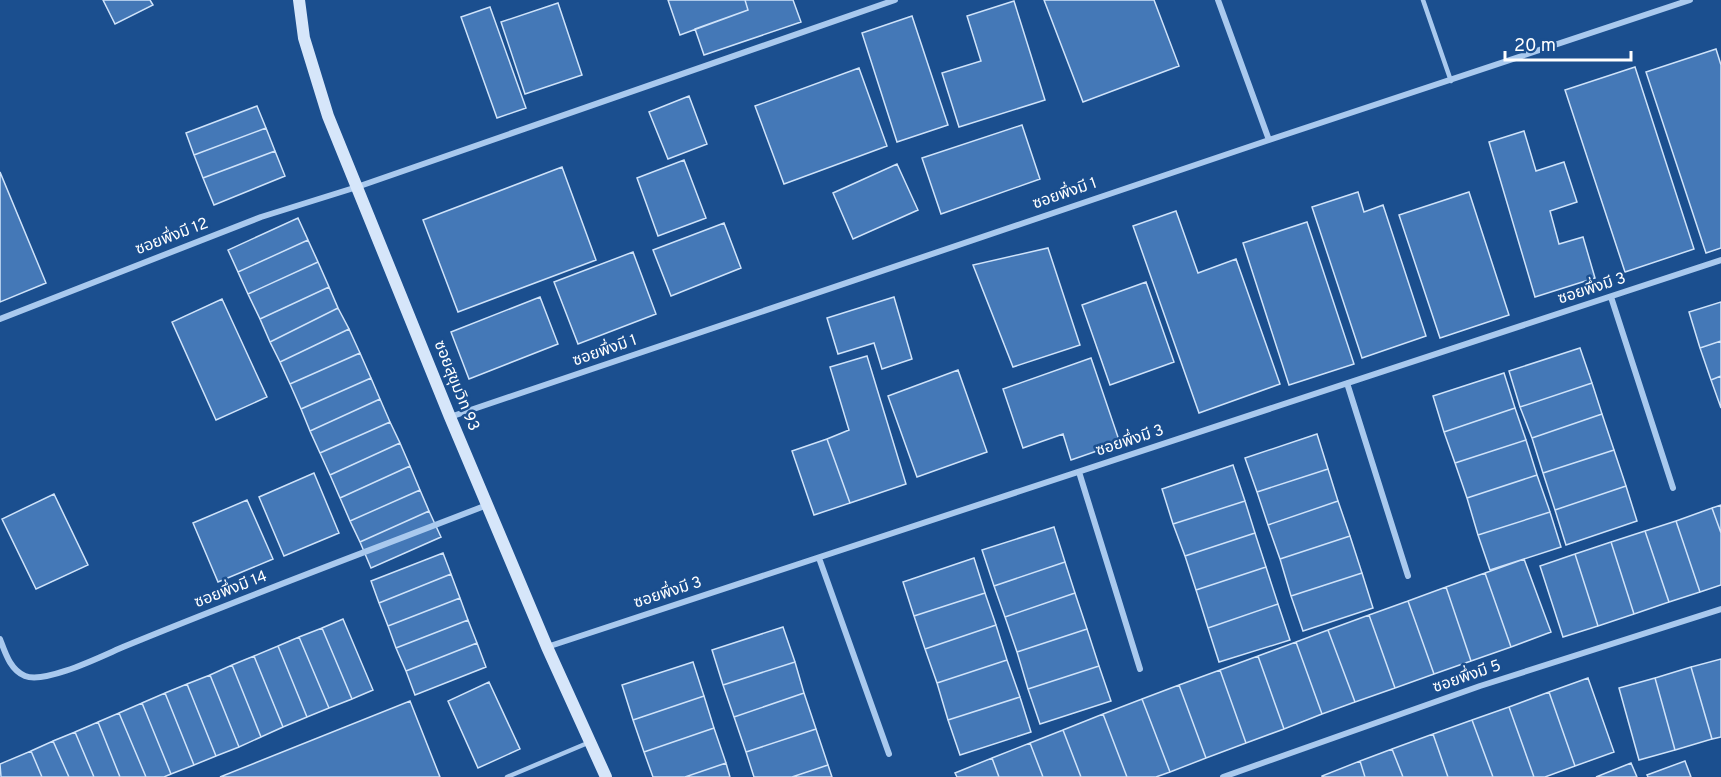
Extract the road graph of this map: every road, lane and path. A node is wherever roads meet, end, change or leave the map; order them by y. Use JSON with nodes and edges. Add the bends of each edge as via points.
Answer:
{"nodes":[{"id":1,"x":299,"y":0,"type":"edge"},
{"id":2,"x":895,"y":0,"type":"edge"},
{"id":3,"x":1218,"y":0,"type":"edge"},
{"id":4,"x":1423,"y":0,"type":"edge"},
{"id":5,"x":1690,"y":0,"type":"edge"},
{"id":6,"x":1451,"y":81,"type":"junction"},
{"id":7,"x":1269,"y":140,"type":"junction"},
{"id":8,"x":357,"y":187,"type":"junction"},
{"id":9,"x":1721,"y":260,"type":"edge"},
{"id":10,"x":1611,"y":297,"type":"junction"},
{"id":11,"x":0,"y":319,"type":"edge"},
{"id":12,"x":1347,"y":383,"type":"junction"},
{"id":13,"x":450,"y":417,"type":"junction"},
{"id":14,"x":1078,"y":472,"type":"junction"},
{"id":15,"x":1673,"y":488,"type":"dead end"},
{"id":16,"x":488,"y":505,"type":"junction"},
{"id":17,"x":819,"y":558,"type":"junction"},
{"id":18,"x":1408,"y":576,"type":"dead end"},
{"id":19,"x":1721,"y":609,"type":"edge"},
{"id":20,"x":0,"y":639,"type":"edge"},
{"id":21,"x":547,"y":647,"type":"junction"},
{"id":22,"x":1140,"y":669,"type":"dead end"},
{"id":23,"x":590,"y":742,"type":"junction"},
{"id":24,"x":890,"y":754,"type":"dead end"},
{"id":25,"x":507,"y":777,"type":"edge"},
{"id":26,"x":606,"y":777,"type":"edge"},
{"id":27,"x":1223,"y":777,"type":"edge"}],
"edges":[{"from":1,"to":8,"type":"street","name":"ซอยสุขุมวิท 93","via":[[303,38],[328,116]]},
{"from":2,"to":8,"type":"street","name":"ซอยพึ่งมี 12"},
{"from":3,"to":7,"type":"street"},
{"from":4,"to":6,"type":"lane"},
{"from":5,"to":6,"type":"street","name":"ซอยพึ่งมี 1"},
{"from":6,"to":7,"type":"street","name":"ซอยพึ่งมี 1"},
{"from":7,"to":13,"type":"street","name":"ซอยพึ่งมี 1"},
{"from":8,"to":11,"type":"street","name":"ซอยพึ่งมี 12","via":[[261,217]]},
{"from":8,"to":13,"type":"street","name":"ซอยสุขุมวิท 93"},
{"from":9,"to":10,"type":"street","name":"ซอยพึ่งมี 3"},
{"from":10,"to":12,"type":"street","name":"ซอยพึ่งมี 3"},
{"from":10,"to":15,"type":"street"},
{"from":12,"to":14,"type":"street","name":"ซอยพึ่งมี 3"},
{"from":12,"to":18,"type":"street"},
{"from":13,"to":16,"type":"street","name":"ซอยสุขุมวิท 93"},
{"from":14,"to":17,"type":"street","name":"ซอยพึ่งมี 3"},
{"from":14,"to":22,"type":"street"},
{"from":16,"to":20,"type":"street","name":"ซอยพึ่งมี 14","via":[[59,673],[24,676],[11,664]]},
{"from":16,"to":21,"type":"street","name":"ซอยสุขุมวิท 93"},
{"from":17,"to":21,"type":"street","name":"ซอยพึ่งมี 3"},
{"from":17,"to":24,"type":"street"},
{"from":19,"to":27,"type":"street","name":"ซอยพึ่งมี 5","via":[[1480,686]]},
{"from":21,"to":23,"type":"street","name":"ซอยสุขุมวิท 93"},
{"from":23,"to":25,"type":"lane"},
{"from":23,"to":26,"type":"street","name":"ซอยสุขุมวิท 93"}]}
